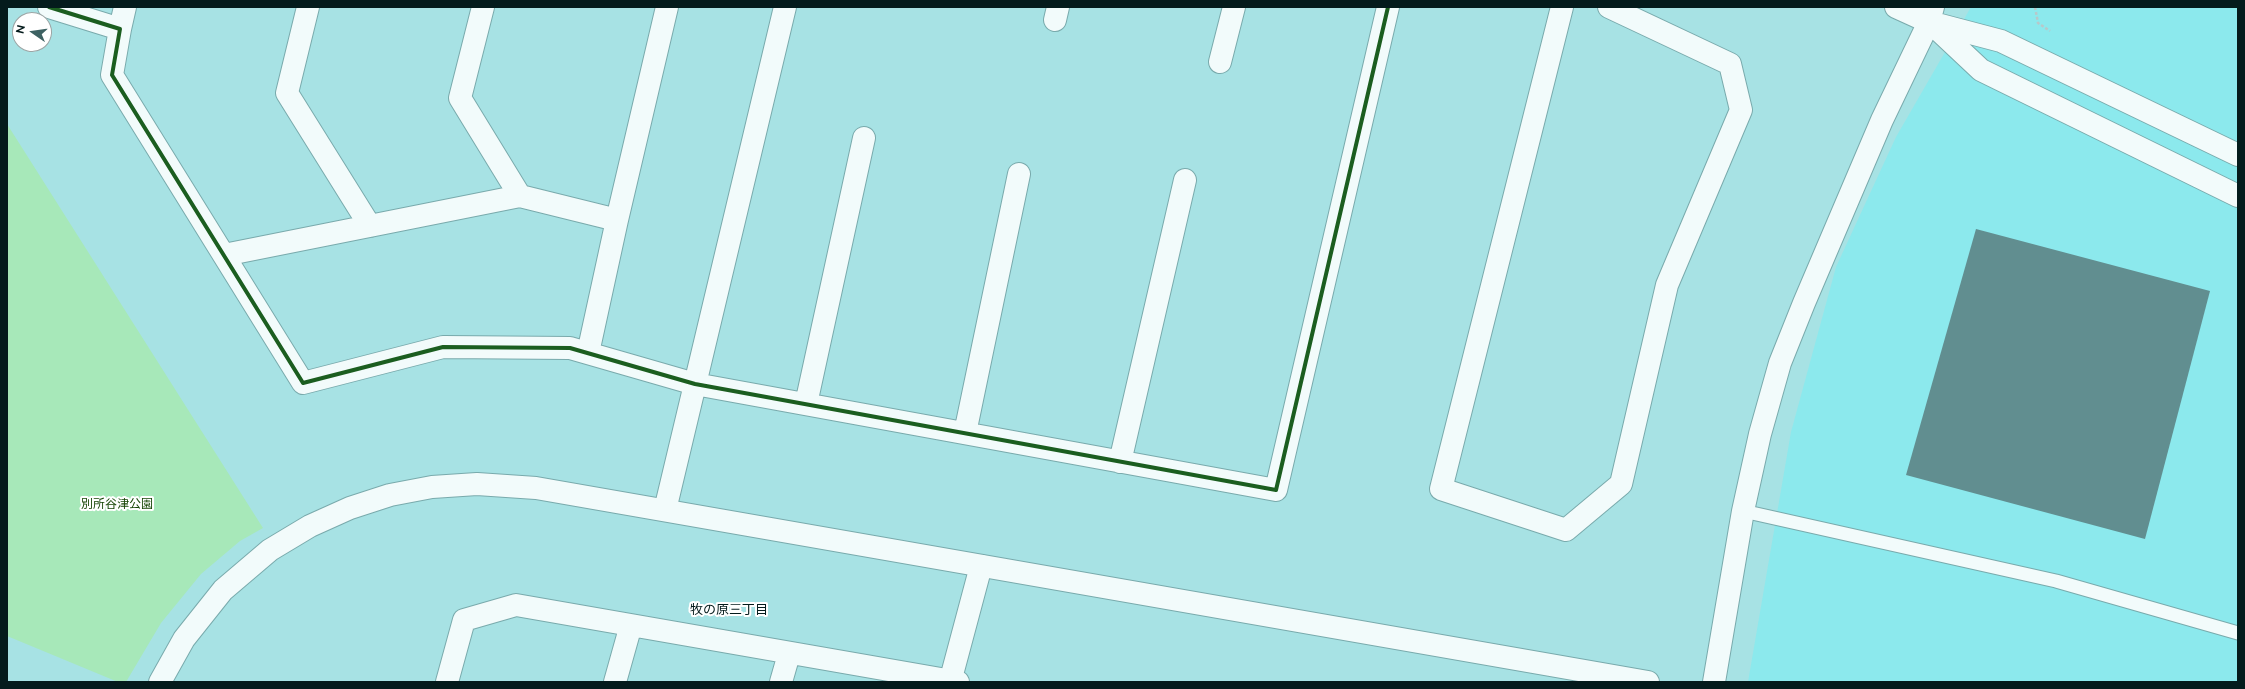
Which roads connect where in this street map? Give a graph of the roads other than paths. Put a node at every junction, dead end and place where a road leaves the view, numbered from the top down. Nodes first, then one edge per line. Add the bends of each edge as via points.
1 (49, 7) edge
2 (125, 7) edge
3 (308, 7) edge
4 (483, 7) edge
5 (667, 7) edge
6 (785, 7) edge
7 (1234, 7) edge
8 (1388, 7) edge
9 (1562, 7) edge
10 (1609, 7) edge
11 (1896, 7) edge
12 (1935, 12) edge
13 (120, 29) junction
14 (1220, 62) dead end
15 (864, 138) dead end
16 (2238, 155) edge
17 (1019, 174) dead end
18 (1185, 180) dead end
19 (520, 196) junction
20 (2238, 196) edge
21 (617, 220) junction
22 (370, 226) junction
23 (224, 255) junction
24 (588, 353) junction
25 (695, 384) junction
26 (806, 404) junction
27 (965, 433) junction
28 (1120, 462) junction
29 (665, 510) junction
30 (1743, 511) junction
31 (981, 566) junction
32 (631, 625) junction
33 (2238, 633) edge
34 (789, 654) junction
35 (160, 682) edge
36 (447, 682) edge
37 (615, 682) edge
38 (781, 682) edge
39 (953, 682) edge
40 (1648, 682) edge
41 (1714, 682) edge

1 - 13 street
2 - 13 street
3 - 22 street via 287,93
4 - 19 street via 460,98
5 - 21 street
6 - 25 street
7 - 14 street
8 - 28 street via 1276,490
9 - 10 street via 1440,489 1566,530 1621,484 1667,285 1741,110 1730,64
11 - 12 street
12 - 16 street
12 - 20 street via 1981,70
12 - 30 street via 1882,120 1780,363 1760,434
13 - 23 street via 112,75
15 - 26 street
17 - 27 street
18 - 28 street
19 - 21 street
19 - 22 street
21 - 24 street
22 - 23 street
23 - 24 street via 303,383 443,347 570,348
24 - 25 street
25 - 26 street
25 - 29 street
26 - 27 street
27 - 28 street
29 - 31 street
29 - 35 street via 536,488 477,484 432,487 390,495 350,508 310,526 270,550 223,590 184,639
30 - 33 lane via 2056,581
30 - 41 street
31 - 39 street
31 - 40 street
32 - 34 street
32 - 36 street via 516,605 464,620
32 - 37 street
34 - 38 street
34 - 39 street

